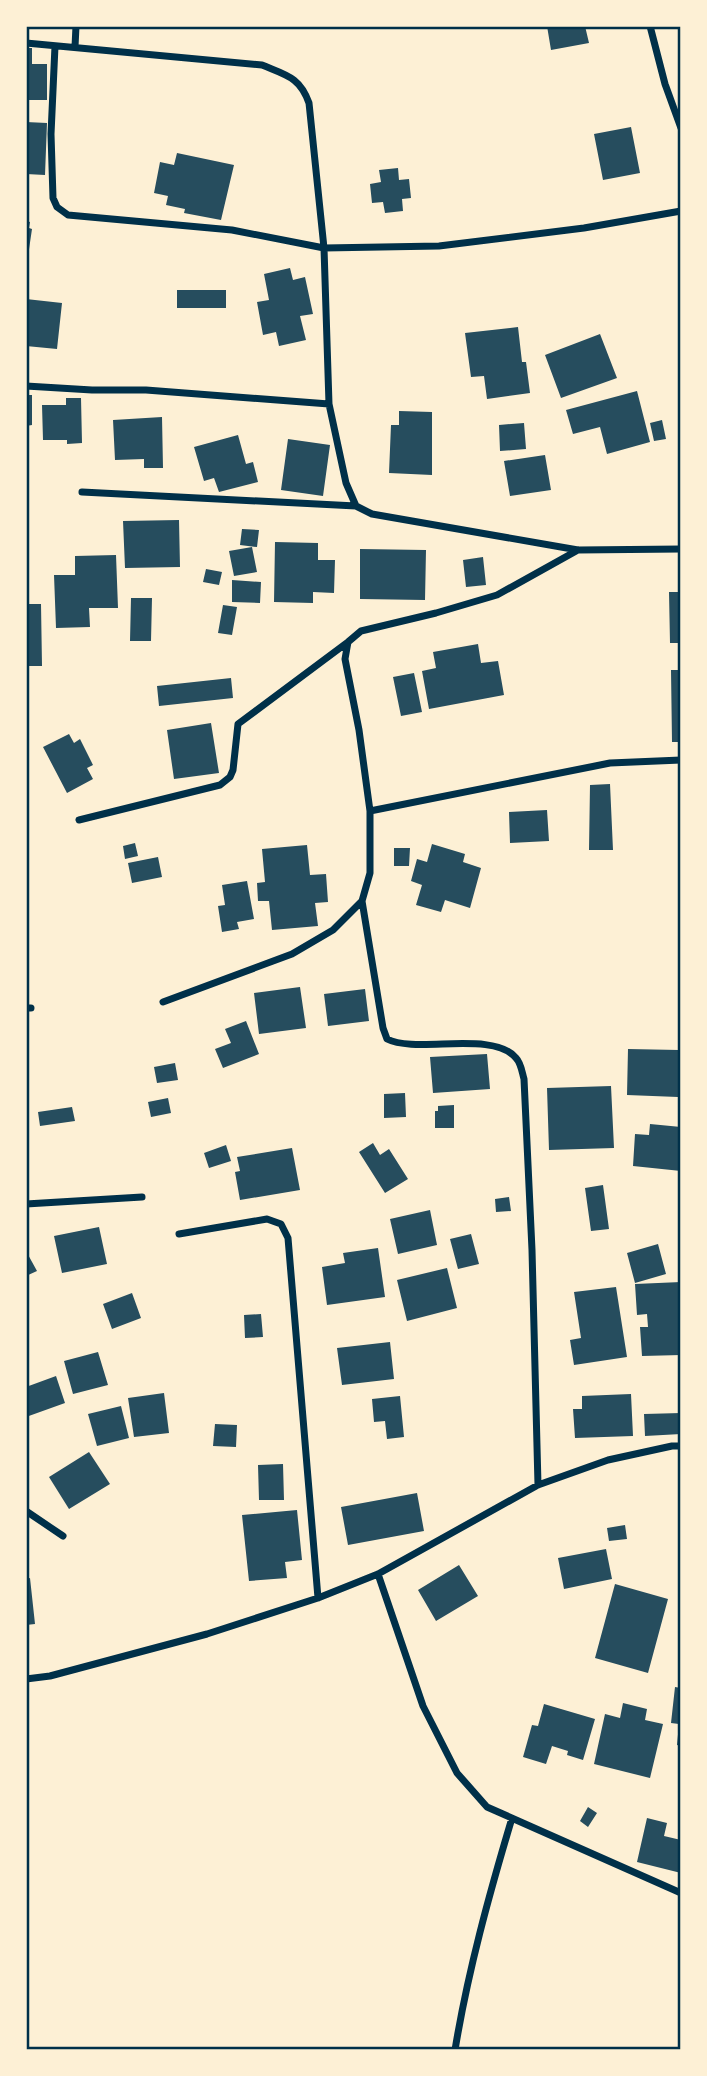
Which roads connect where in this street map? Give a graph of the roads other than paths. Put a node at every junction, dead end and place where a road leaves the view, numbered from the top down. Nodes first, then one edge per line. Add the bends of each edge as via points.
1 (76, 26) edge
2 (650, 26) edge
3 (26, 43) edge
4 (55, 46) junction
5 (75, 47) junction
6 (681, 128) edge
7 (681, 211) edge
8 (324, 248) junction
9 (26, 386) edge
10 (329, 404) junction
11 (82, 492) dead end
12 (356, 506) junction
13 (681, 549) edge
14 (578, 551) junction
15 (348, 642) junction
16 (681, 760) edge
17 (370, 811) junction
18 (79, 820) dead end
19 (362, 901) junction
20 (163, 1002) dead end
21 (142, 1197) dead end
22 (26, 1204) edge
23 (179, 1234) dead end
24 (681, 1446) edge
25 (538, 1485) junction
26 (26, 1510) edge
27 (62, 1536) dead end
28 (378, 1574) junction
29 (318, 1598) junction
30 (26, 1679) edge
31 (512, 1818) junction
32 (681, 1893) edge
33 (455, 2050) edge

1 - 5 street
2 - 6 street
3 - 4 street
4 - 5 street
4 - 8 street via 51,134 57,207 68,215 232,230
5 - 8 street via 262,65 297,80 310,103
7 - 8 street via 439,246
8 - 10 street
9 - 10 street
10 - 12 street via 346,483
11 - 12 street
12 - 14 street via 372,514
13 - 14 street
14 - 15 street via 497,594 361,631
15 - 17 street via 345,659
15 - 18 street via 238,724 233,770 220,785
16 - 17 street via 610,763
17 - 19 street via 370,873
19 - 20 street via 333,930 292,954
19 - 25 street via 387,1039 504,1048 518,1059 524,1079 533,1250
21 - 22 street
23 - 29 street via 267,1219 281,1224 288,1238
24 - 25 street via 608,1460
25 - 28 street
26 - 27 street
28 - 29 street
28 - 31 street via 423,1706 457,1773 487,1807
29 - 30 street via 206,1634
31 - 32 street
31 - 33 street via 464,1994

